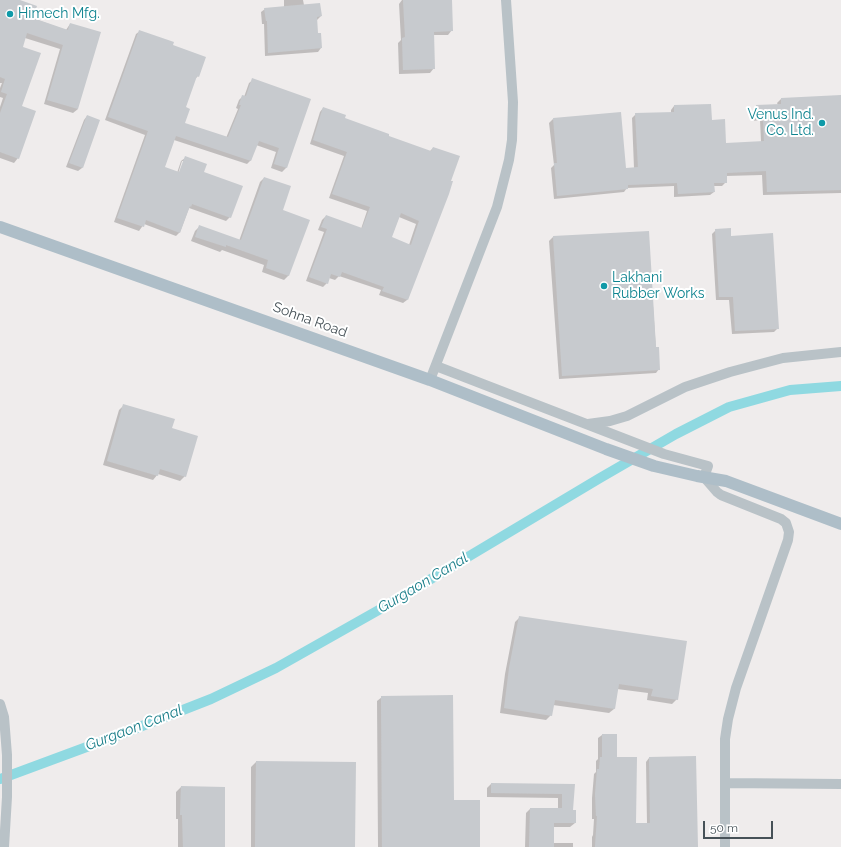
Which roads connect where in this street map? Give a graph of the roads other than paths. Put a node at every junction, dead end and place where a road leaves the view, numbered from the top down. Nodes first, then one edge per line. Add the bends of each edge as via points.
1 (506, 0) edge
2 (0, 227) edge
3 (841, 352) edge
4 (436, 366) junction
5 (430, 380) junction
6 (586, 424) junction
7 (704, 477) junction
8 (841, 524) edge
9 (0, 704) edge
10 (725, 783) junction
11 (841, 784) edge
12 (4, 847) edge
13 (725, 847) edge

1 - 4 street via 513,102 509,160 497,207
2 - 5 main road, Sohna Road
3 - 6 street via 783,358 730,372 685,387 627,416
4 - 5 street
4 - 6 street
5 - 7 main road, Sohna Road via 654,466
6 - 7 street via 664,454 708,466
7 - 8 main road, Sohna Road via 735,484
7 - 10 street via 721,495 781,519 786,523 789,532 736,688 728,719 725,739
9 - 12 street via 4,717 7,755
10 - 11 street
10 - 13 street

